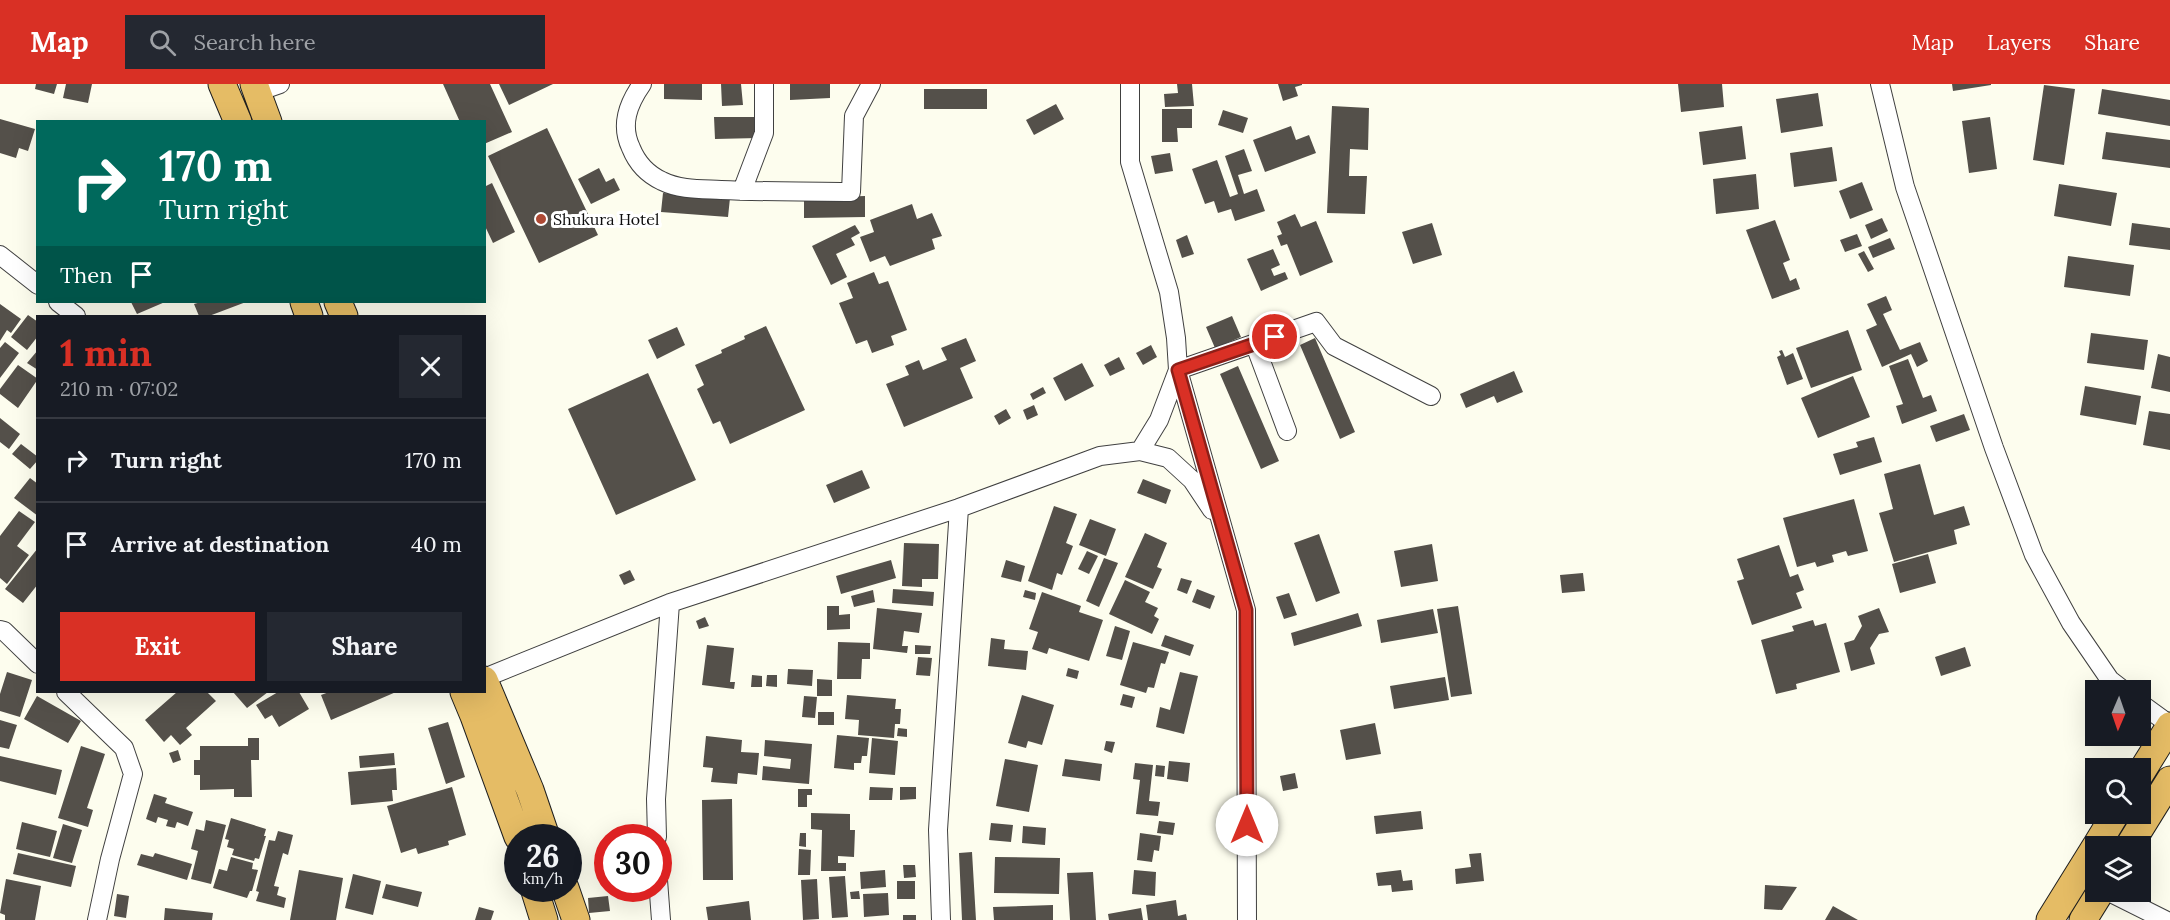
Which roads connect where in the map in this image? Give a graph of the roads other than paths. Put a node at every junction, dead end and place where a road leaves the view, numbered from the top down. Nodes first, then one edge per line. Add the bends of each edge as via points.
1 (222, 84) edge
2 (642, 84) edge
3 (764, 84) edge
4 (871, 84) edge
5 (1130, 84) edge
6 (1880, 84) edge
7 (264, 87) edge
8 (236, 120) edge
9 (268, 120) edge
10 (742, 191) junction
11 (0, 255) edge
12 (36, 283) edge
13 (59, 303) edge
14 (75, 315) edge
15 (1255, 345) junction
16 (1178, 370) junction
17 (1431, 396) dead end
18 (1287, 431) dead end
19 (1140, 451) junction
20 (959, 508) junction
21 (1223, 526) junction
22 (670, 603) junction
23 (0, 630) edge
24 (36, 662) edge
25 (486, 678) edge
26 (2110, 680) edge
27 (486, 684) edge
28 (67, 693) edge
29 (464, 693) edge
30 (2151, 711) edge
31 (2170, 726) edge
32 (2150, 758) edge
33 (2170, 780) edge
34 (513, 824) edge
35 (542, 824) edge
36 (657, 824) edge
37 (2135, 836) edge
38 (2085, 864) edge
39 (538, 902) edge
40 (570, 902) edge
41 (660, 902) edge
42 (2094, 902) edge
43 (2129, 902) edge
44 (97, 920) edge
45 (544, 920) edge
46 (576, 920) edge
47 (661, 920) edge
48 (941, 920) edge
49 (1247, 920) edge
50 (2050, 920) edge
51 (2083, 920) edge
52 (2165, 920) edge

1 - 8 highway
2 - 10 street via 628,108 625,125 629,145 642,167 672,185
3 - 10 street via 764,133
4 - 10 street via 854,116 851,192
5 - 16 street via 1130,162 1169,292
6 - 26 street via 1905,187 2034,555 2071,623
7 - 9 highway
11 - 12 street
13 - 14 street
15 - 16 street
15 - 17 street via 1316,322 1334,346
15 - 18 street
16 - 19 street via 1159,420
16 - 21 street
19 - 20 street via 1100,456
19 - 21 street via 1168,458 1192,480
20 - 22 street
20 - 48 street via 938,830
21 - 49 street via 1246,610
22 - 25 street
22 - 36 street
23 - 24 street
27 - 35 highway
28 - 44 street via 124,748 133,774
29 - 34 highway
30 - 31 street
31 - 32 highway
33 - 37 highway
38 - 50 highway
39 - 45 highway
40 - 46 highway
41 - 47 street
42 - 51 highway
43 - 52 street

